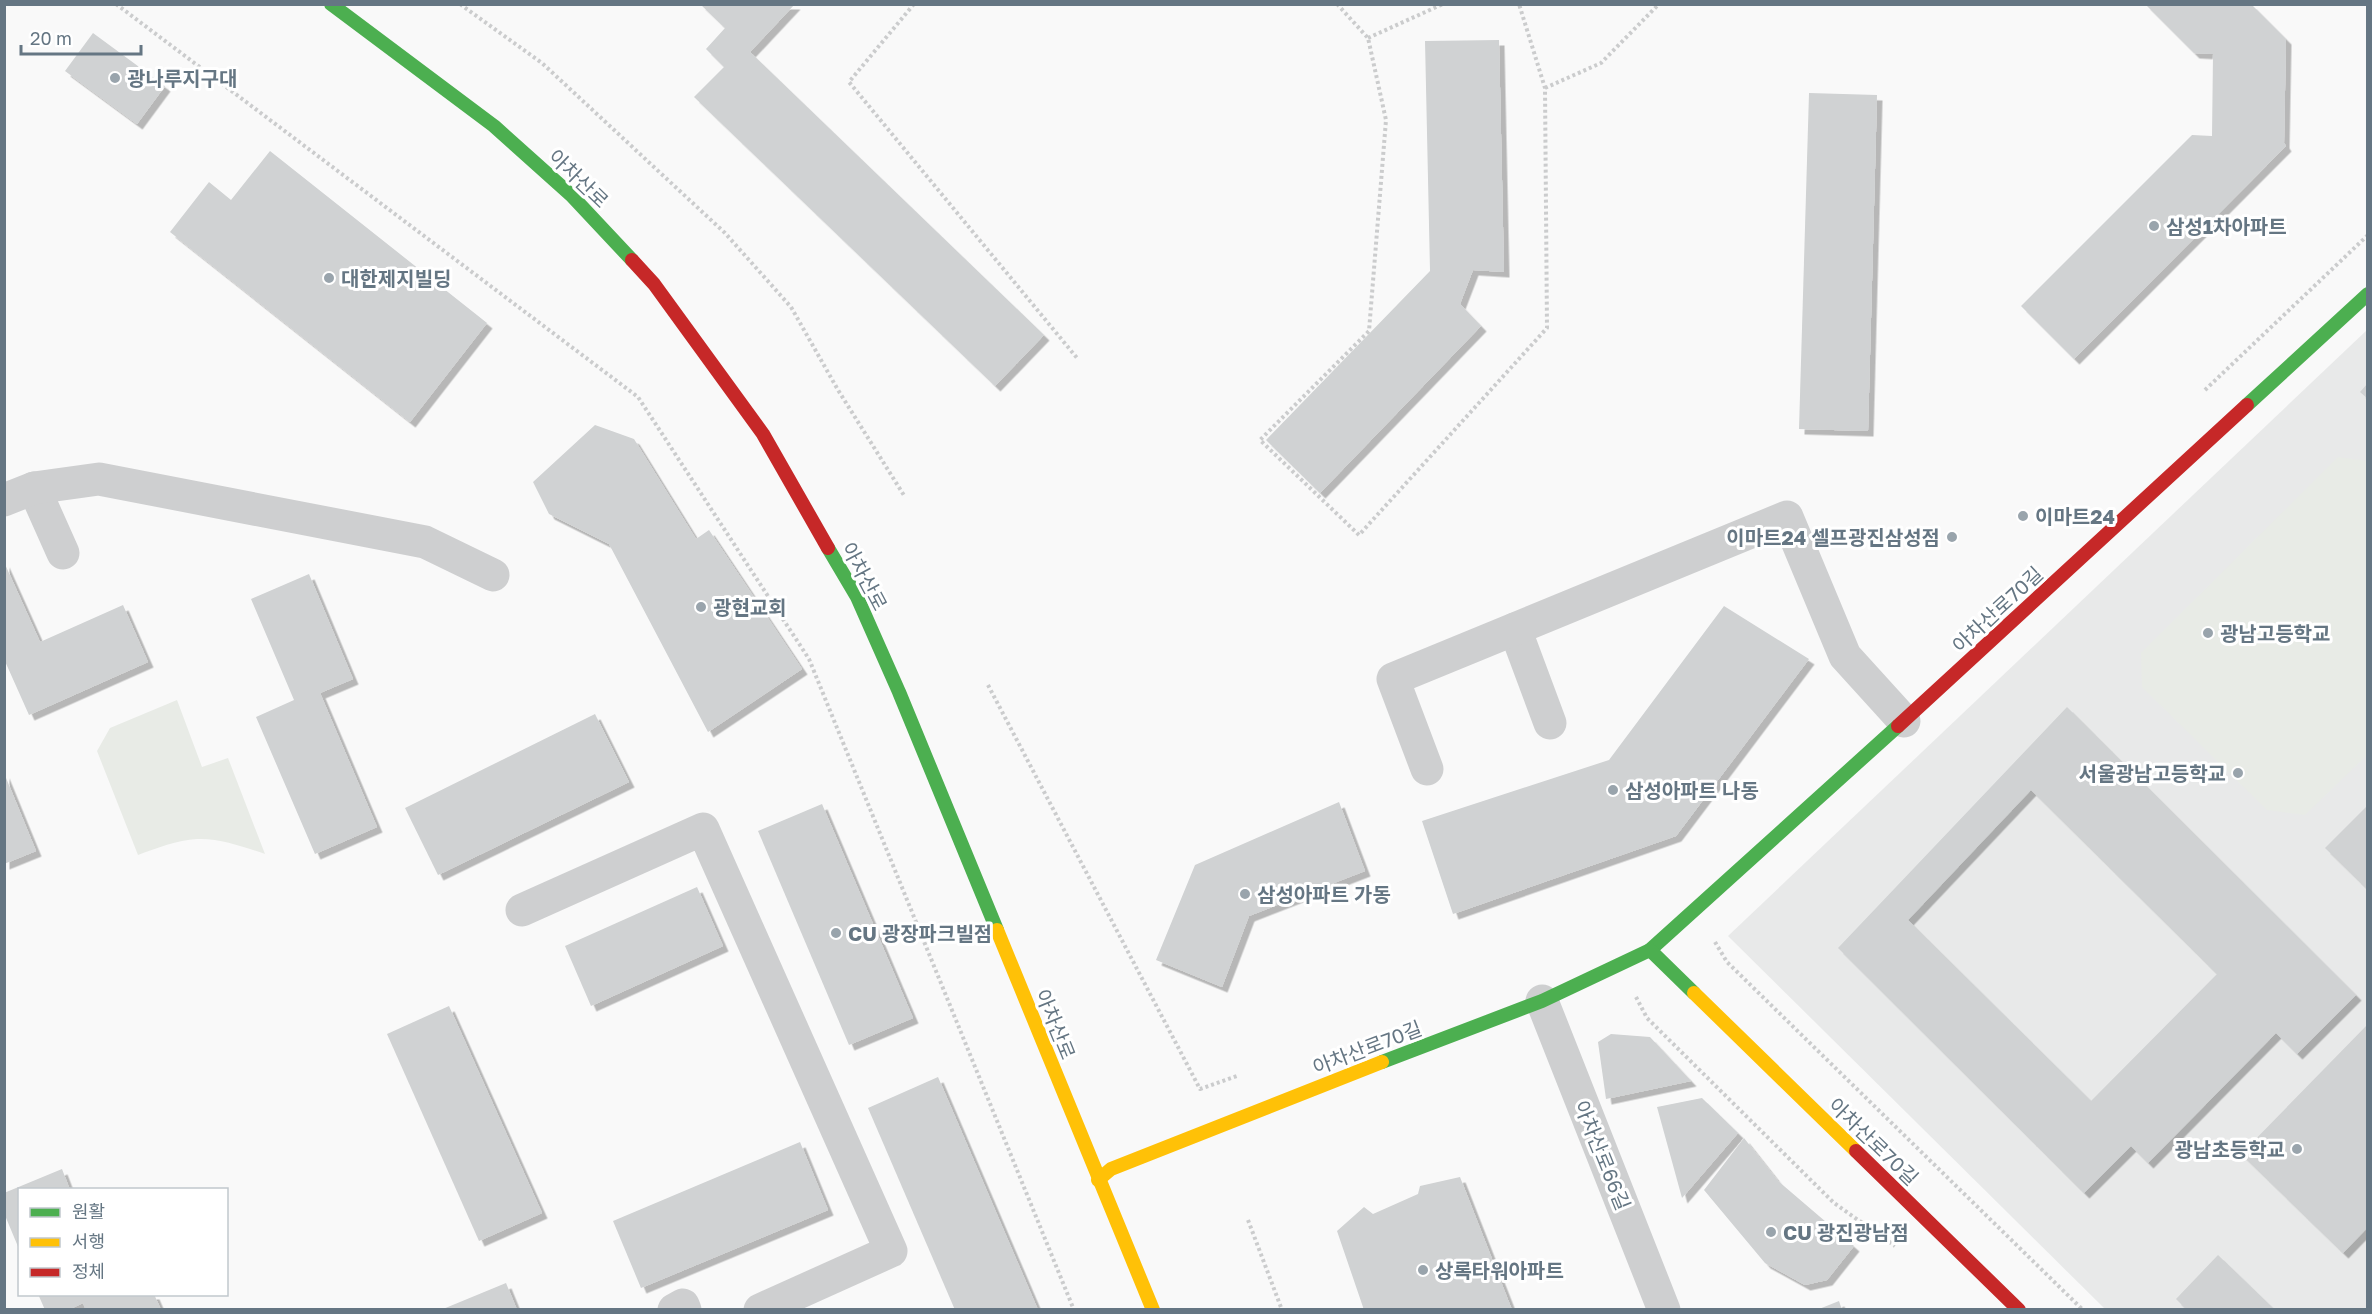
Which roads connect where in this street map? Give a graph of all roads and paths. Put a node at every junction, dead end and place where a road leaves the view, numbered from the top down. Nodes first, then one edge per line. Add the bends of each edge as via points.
1 (116, 4) edge
2 (331, 4) edge
3 (460, 4) edge
4 (914, 4) edge
5 (1337, 4) edge
6 (1443, 4) edge
7 (1519, 4) edge
8 (1659, 4) edge
9 (1368, 38) junction
10 (1545, 88) junction
11 (2367, 294) edge
12 (1077, 358) dead end
13 (19, 494) edge
14 (904, 497) dead end
15 (63, 553) dead end
16 (494, 575) dead end
17 (1515, 629) junction
18 (988, 685) dead end
19 (1904, 721) junction
20 (1550, 723) dead end
21 (1426, 769) dead end
22 (522, 910) dead end
23 (1713, 939) dead end
24 (1650, 950) junction
25 (1620, 964) junction
26 (1542, 1001) junction
27 (1200, 1089) dead end
28 (1098, 1180) junction
29 (1248, 1220) dead end
30 (1897, 1247) dead end
31 (674, 1310) edge
32 (685, 1310) edge
33 (760, 1310) edge
34 (1074, 1310) edge
35 (1153, 1310) edge
36 (1282, 1310) edge
37 (1664, 1310) edge
38 (2019, 1310) edge
39 (2083, 1310) edge

1 - 34 path via 638,397 809,659
2 - 28 street, 아차산로 via 494,126 571,195 654,284 763,434 861,608 899,692
3 - 14 path via 543,63 725,233 791,307
4 - 12 path via 849,82
5 - 9 path
6 - 9 path
7 - 10 path
8 - 10 path via 1601,63
9 - 10 path via 1386,120 1369,331 1260,440 1359,535 1547,328
11 - 19 street, 아차산로70길
13 - 15 street
13 - 16 street via 99,479 424,542
17 - 19 street via 1787,517 1845,656
17 - 20 street
17 - 21 street via 1393,679
18 - 27 path
19 - 24 street, 아차산로70길
22 - 33 street via 703,829 891,1251
23 - 39 path via 1727,962
24 - 25 street, 아차산로70길
24 - 38 street, 아차산로70길
25 - 26 street, 아차산로70길
25 - 30 path via 1647,1018 1834,1203
26 - 28 street, 아차산로70길 via 1111,1169
26 - 37 street, 아차산로66길
28 - 35 street, 아차산로
29 - 36 path
31 - 32 street via 683,1305

